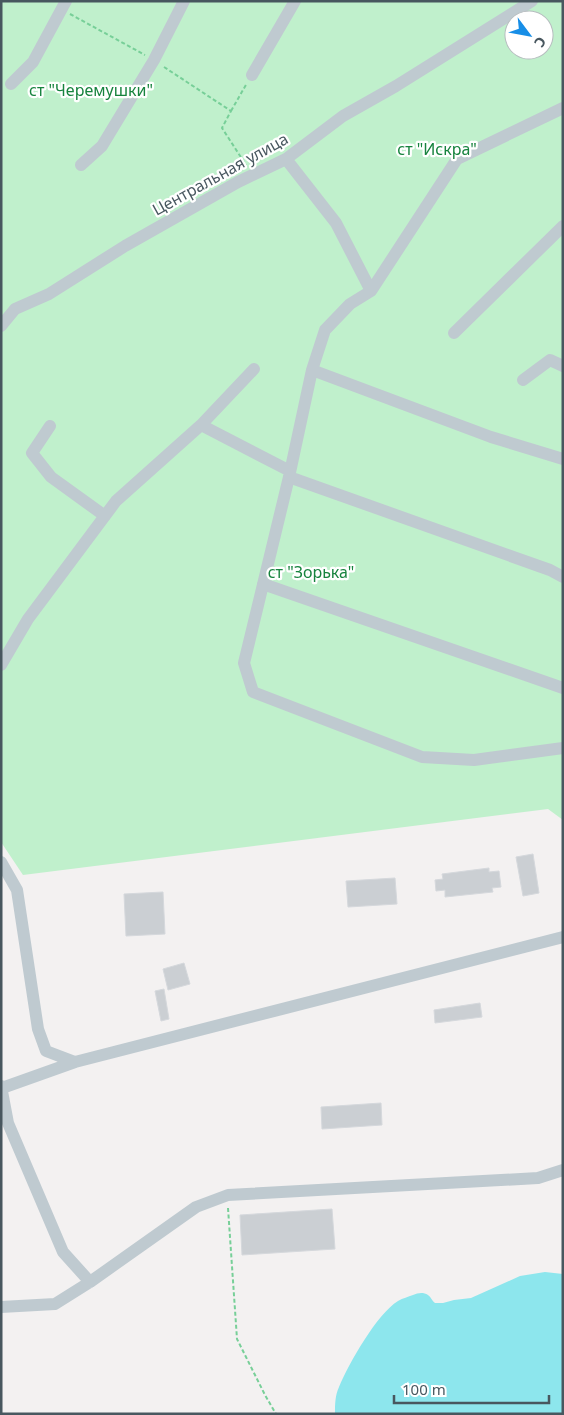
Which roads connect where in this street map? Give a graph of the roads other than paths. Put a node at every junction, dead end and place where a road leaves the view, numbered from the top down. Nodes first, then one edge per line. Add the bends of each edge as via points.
1 (184, 1) edge
2 (295, 1) edge
3 (532, 1) edge
4 (64, 5) edge
5 (252, 75) road end
6 (11, 84) dead end
7 (563, 108) edge
8 (286, 159) junction
9 (81, 165) dead end
10 (563, 226) edge
11 (371, 291) junction
12 (4, 317) edge
13 (454, 333) dead end
14 (563, 366) edge
15 (254, 369) dead end
16 (312, 370) junction
17 (523, 380) dead end
18 (201, 425) junction
19 (50, 426) dead end
20 (563, 459) edge
21 (290, 474) junction
22 (105, 516) junction
23 (563, 576) edge
24 (263, 584) junction
25 (1, 666) edge
26 (563, 688) edge
27 (563, 748) edge
28 (1, 862) edge
29 (563, 937) edge
30 (75, 1062) junction
31 (2, 1087) edge
32 (563, 1170) edge
33 (90, 1282) junction
34 (1, 1307) edge

1 - 9 street via 154,60 102,146
2 - 5 street
3 - 8 street, Центральная улица via 343,116
4 - 6 street via 33,62
7 - 11 street via 457,159
8 - 11 street via 336,223
8 - 12 street, Центральная улица via 125,246 49,294
10 - 13 street
11 - 16 street via 350,304 325,330
14 - 17 street via 550,360
15 - 18 street
16 - 20 street via 492,437
16 - 21 street
18 - 21 street
18 - 22 street via 116,501
19 - 22 street via 32,454 51,477
21 - 23 street
21 - 24 street
22 - 25 street via 28,619
24 - 26 street
24 - 27 street via 244,663 253,692 422,757 474,760
28 - 30 street via 17,890 38,1029 46,1051
29 - 30 street
30 - 31 street
31 - 33 street via 8,1123 63,1252
32 - 33 street via 538,1178 228,1195 196,1207
33 - 34 street via 55,1304

